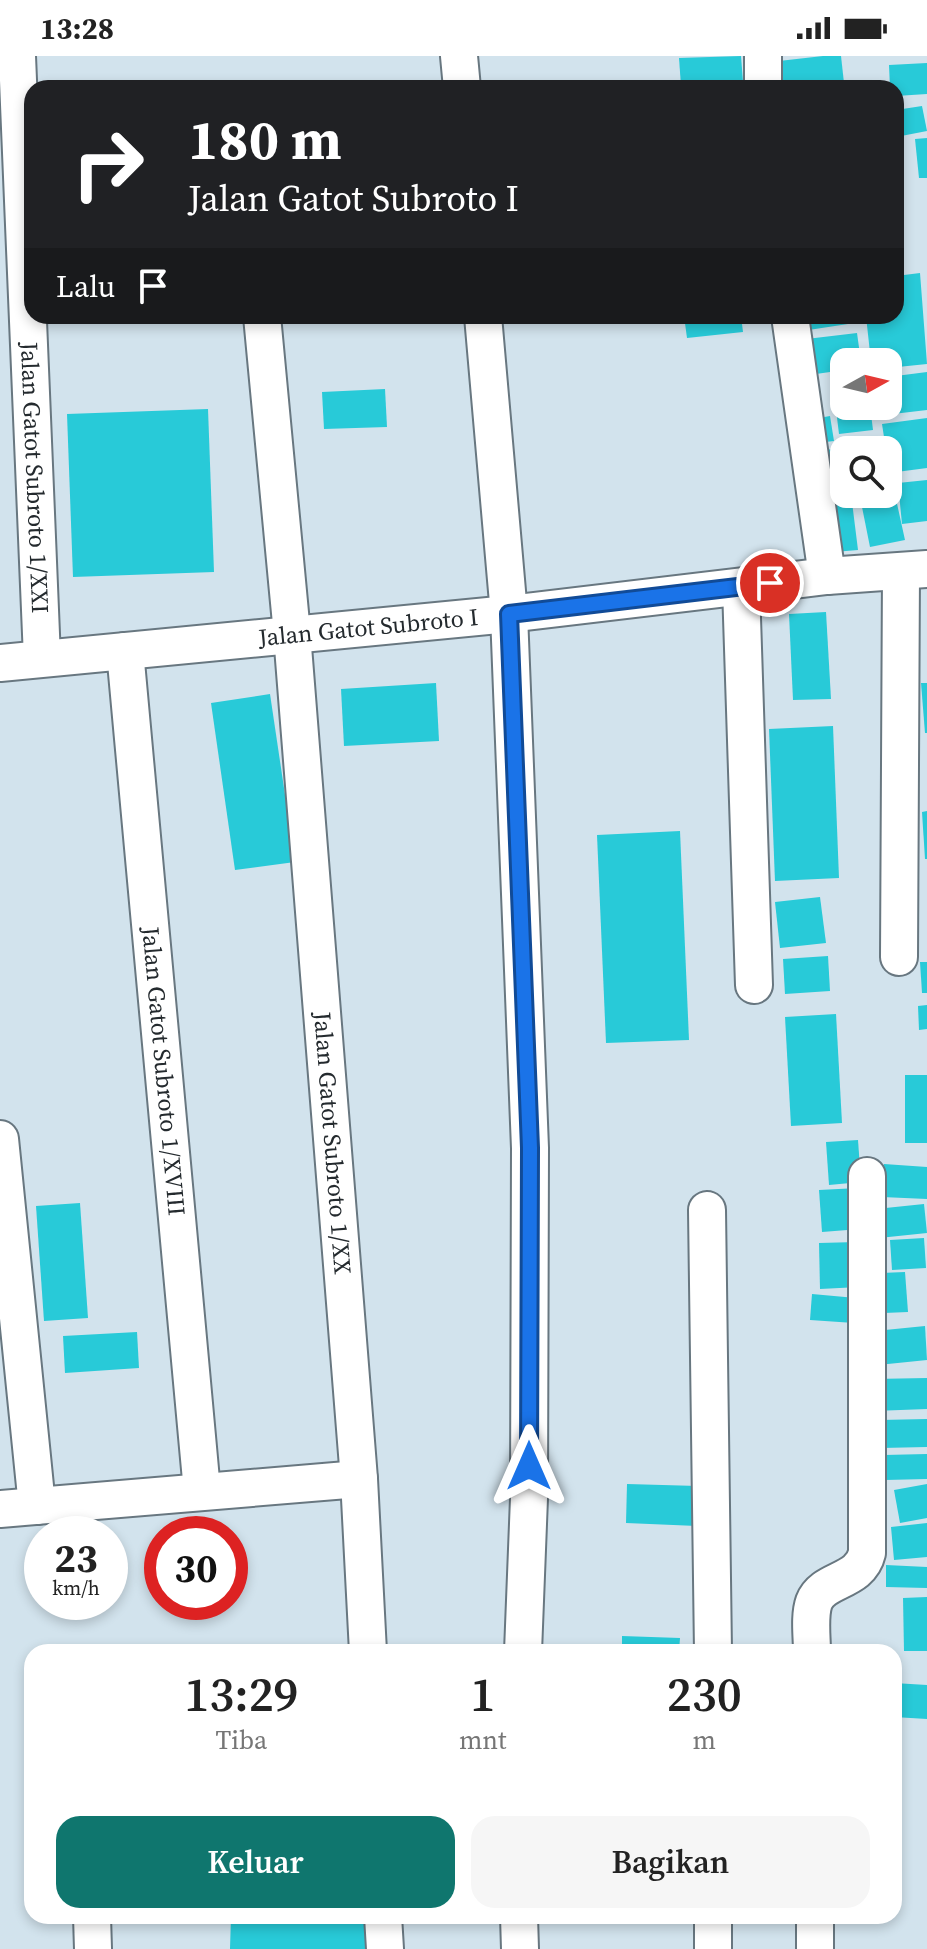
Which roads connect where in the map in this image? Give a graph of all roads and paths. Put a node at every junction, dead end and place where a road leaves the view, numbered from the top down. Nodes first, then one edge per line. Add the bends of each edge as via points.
1 (17, 56) edge
2 (459, 56) edge
3 (763, 56) edge
4 (461, 80) edge
5 (763, 80) edge
6 (24, 225) edge
7 (28, 324) edge
8 (263, 324) edge
9 (484, 324) edge
10 (791, 324) edge
11 (914, 570) edge
12 (827, 576) junction
13 (741, 587) junction
14 (509, 614) junction
15 (292, 634) junction
16 (125, 651) junction
17 (42, 658) junction
18 (0, 663) edge
19 (899, 957) dead end
20 (754, 985) dead end
21 (0, 1139) edge
22 (867, 1176) dead end
23 (707, 1210) dead end
24 (359, 1479) junction
25 (202, 1491) junction
26 (37, 1506) junction
27 (0, 1509) edge
28 (368, 1644) edge
29 (523, 1644) edge
30 (713, 1644) edge
31 (812, 1644) edge
32 (92, 1924) edge
33 (383, 1924) edge
34 (519, 1924) edge
35 (713, 1924) edge
36 (815, 1924) edge
37 (93, 1949) edge
38 (385, 1949) edge
39 (520, 1949) edge
40 (713, 1949) edge
41 (815, 1949) edge

1 - 6 street, Jalan Gatot Subroto 1/XXI
2 - 4 street
3 - 5 street
7 - 17 street, Jalan Gatot Subroto 1/XXI
8 - 15 street, Jalan Gatot Subroto 1/XX
9 - 14 street
10 - 12 street
11 - 12 street, Jalan Gatot Subroto I
11 - 19 street
12 - 13 street, Jalan Gatot Subroto I
13 - 14 street, Jalan Gatot Subroto I
13 - 20 street
14 - 15 street, Jalan Gatot Subroto I
14 - 29 street via 530,1148
15 - 16 street, Jalan Gatot Subroto I
15 - 24 street, Jalan Gatot Subroto 1/XX
16 - 17 street, Jalan Gatot Subroto I
16 - 25 street, Jalan Gatot Subroto 1/XVIII
17 - 18 street, Jalan Gatot Subroto I
21 - 26 street
22 - 31 street via 867,1553 858,1570 818,1593
23 - 30 street
24 - 25 street
24 - 28 street, Jalan Gatot Subroto 1/XX
25 - 26 street
26 - 27 street
32 - 37 street
33 - 38 street
34 - 39 street
35 - 40 street
36 - 41 street

